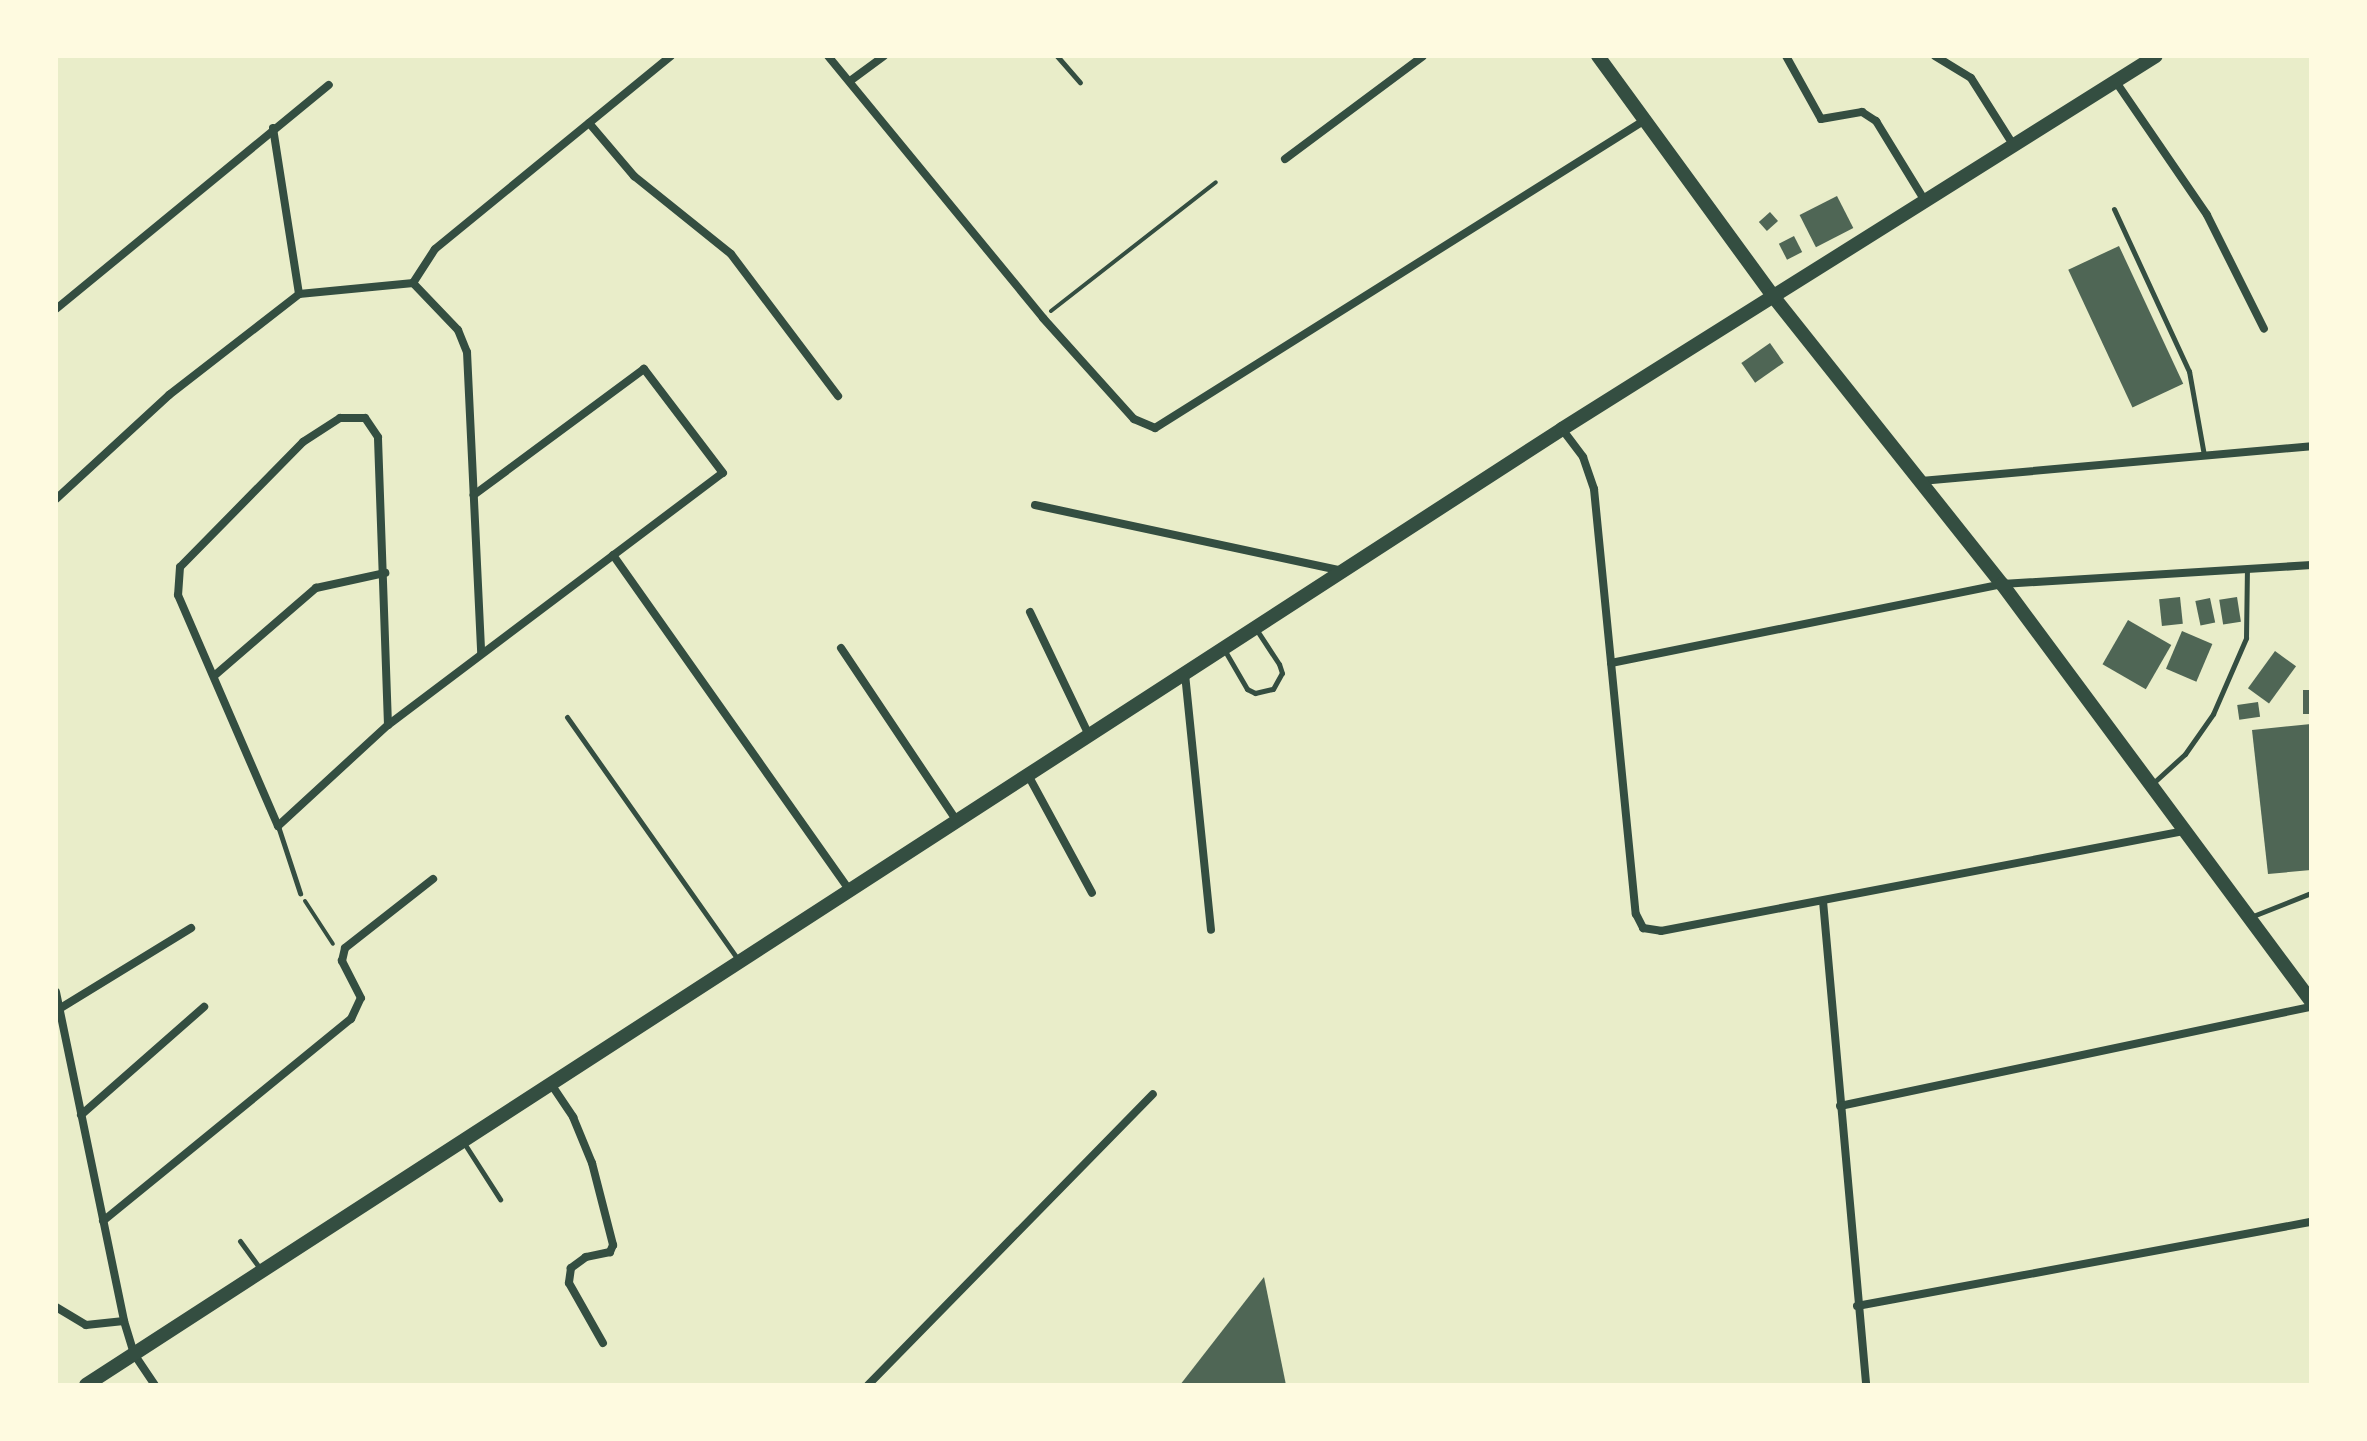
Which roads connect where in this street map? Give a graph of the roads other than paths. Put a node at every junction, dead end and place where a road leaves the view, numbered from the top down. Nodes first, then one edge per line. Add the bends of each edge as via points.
1 (671, 56) edge
2 (828, 56) edge
3 (884, 56) edge
4 (1057, 56) edge
5 (1423, 56) edge
6 (1598, 56) edge
7 (1786, 56) edge
8 (1935, 56) edge
9 (2156, 56) edge
10 (2138, 61) edge
11 (850, 81) junction
12 (1080, 82) dead end
13 (2116, 82) junction
14 (329, 85) dead end
15 (1645, 120) junction
16 (589, 123) junction
17 (273, 128) junction
18 (2014, 146) junction
19 (1285, 159) dead end
20 (1925, 201) junction
21 (2114, 209) dead end
22 (413, 283) junction
23 (299, 294) junction
24 (1772, 295) junction
25 (56, 309) edge
26 (2264, 329) dead end
27 (838, 396) dead end
28 (1562, 429) junction
29 (2311, 446) edge
30 (2204, 455) junction
31 (1921, 481) junction
32 (474, 495) junction
33 (56, 499) edge
34 (1035, 505) dead end
35 (613, 555) junction
36 (2311, 565) edge
37 (2247, 569) junction
38 (1343, 571) junction
39 (385, 573) junction
40 (2002, 584) junction
41 (1030, 612) dead end
42 (1255, 628) junction
43 (841, 648) dead end
44 (1224, 649) junction
45 (481, 654) junction
46 (1611, 663) junction
47 (1185, 674) junction
48 (214, 676) junction
49 (567, 717) dead end
50 (388, 725) junction
51 (1089, 735) junction
52 (1028, 775) junction
53 (2150, 785) junction
54 (957, 821) junction
55 (278, 826) junction
56 (2184, 831) junction
57 (433, 879) dead end
58 (849, 890) junction
59 (300, 893) road end
60 (1092, 893) dead end
61 (2311, 893) edge
62 (1823, 901) junction
63 (2249, 918) junction
64 (191, 928) dead end
65 (1211, 930) dead end
66 (740, 962) junction
67 (56, 992) edge
68 (2311, 1004) edge
69 (204, 1007) dead end
70 (59, 1009) junction
71 (551, 1084) junction
72 (1153, 1094) dead end
73 (1840, 1106) junction
74 (81, 1115) junction
75 (463, 1141) junction
76 (500, 1199) dead end
77 (103, 1221) junction
78 (2311, 1222) edge
79 (240, 1241) dead end
80 (261, 1271) junction
81 (1857, 1306) junction
82 (56, 1307) edge
83 (124, 1321) junction
84 (603, 1343) dead end
85 (134, 1354) junction
86 (86, 1385) edge
87 (155, 1385) edge
88 (868, 1385) edge
89 (1866, 1385) edge

1 - 16 street
2 - 11 street
3 - 11 street
4 - 12 lane
5 - 19 street
6 - 15 street
7 - 20 street via 1821,119 1862,112 1876,121
8 - 18 street via 1971,78
9 - 10 street
10 - 13 street
11 - 15 street via 1043,318 1147,427 1162,426
13 - 18 street
13 - 26 street via 2207,215
14 - 17 street
15 - 24 street
16 - 22 street via 435,249
16 - 27 street via 634,176 731,254
17 - 23 street
17 - 25 street
18 - 20 street
20 - 24 street
21 - 30 lane via 2189,371
22 - 23 street
22 - 32 street via 464,341
23 - 33 street via 169,395
24 - 28 street
24 - 31 street
28 - 38 street
28 - 46 street via 1583,457 1594,489
29 - 30 street
30 - 31 street
31 - 40 street
32 - 35 street via 644,369 723,473
32 - 45 street
34 - 38 street
35 - 45 street
35 - 58 street
36 - 37 street
37 - 40 street
37 - 53 lane via 2246,638 2213,714 2185,754
38 - 42 street
39 - 48 street via 316,588
39 - 48 street via 378,437 374,426 353,415 303,442 185,558 177,577 178,595
39 - 50 street
40 - 46 street
40 - 53 street
41 - 51 street
42 - 44 street
42 - 44 lane via 1282,673 1273,689 1247,689
43 - 54 street
44 - 47 street
45 - 50 street
46 - 62 street via 1636,914 1643,928 1661,931
47 - 51 street
47 - 65 street
48 - 55 street
49 - 66 lane
50 - 55 street
51 - 52 street
52 - 54 street
52 - 60 street
53 - 56 street
54 - 58 street
55 - 59 lane
56 - 62 street
56 - 63 street
57 - 77 street via 350,942 342,955 361,998 351,1019
58 - 66 street
61 - 63 lane
62 - 73 street
63 - 68 street
64 - 70 street
66 - 71 street
67 - 70 street
68 - 73 street
69 - 74 street
70 - 74 street
71 - 75 street
71 - 84 street via 573,1117 592,1163 613,1245 610,1252 586,1257 571,1268 569,1283
72 - 88 street
73 - 81 street
74 - 77 street
75 - 76 lane
75 - 80 street
77 - 83 street
78 - 81 street
79 - 80 lane
80 - 85 street
81 - 89 street
82 - 83 street via 86,1325
83 - 85 street
85 - 86 street
85 - 87 street

